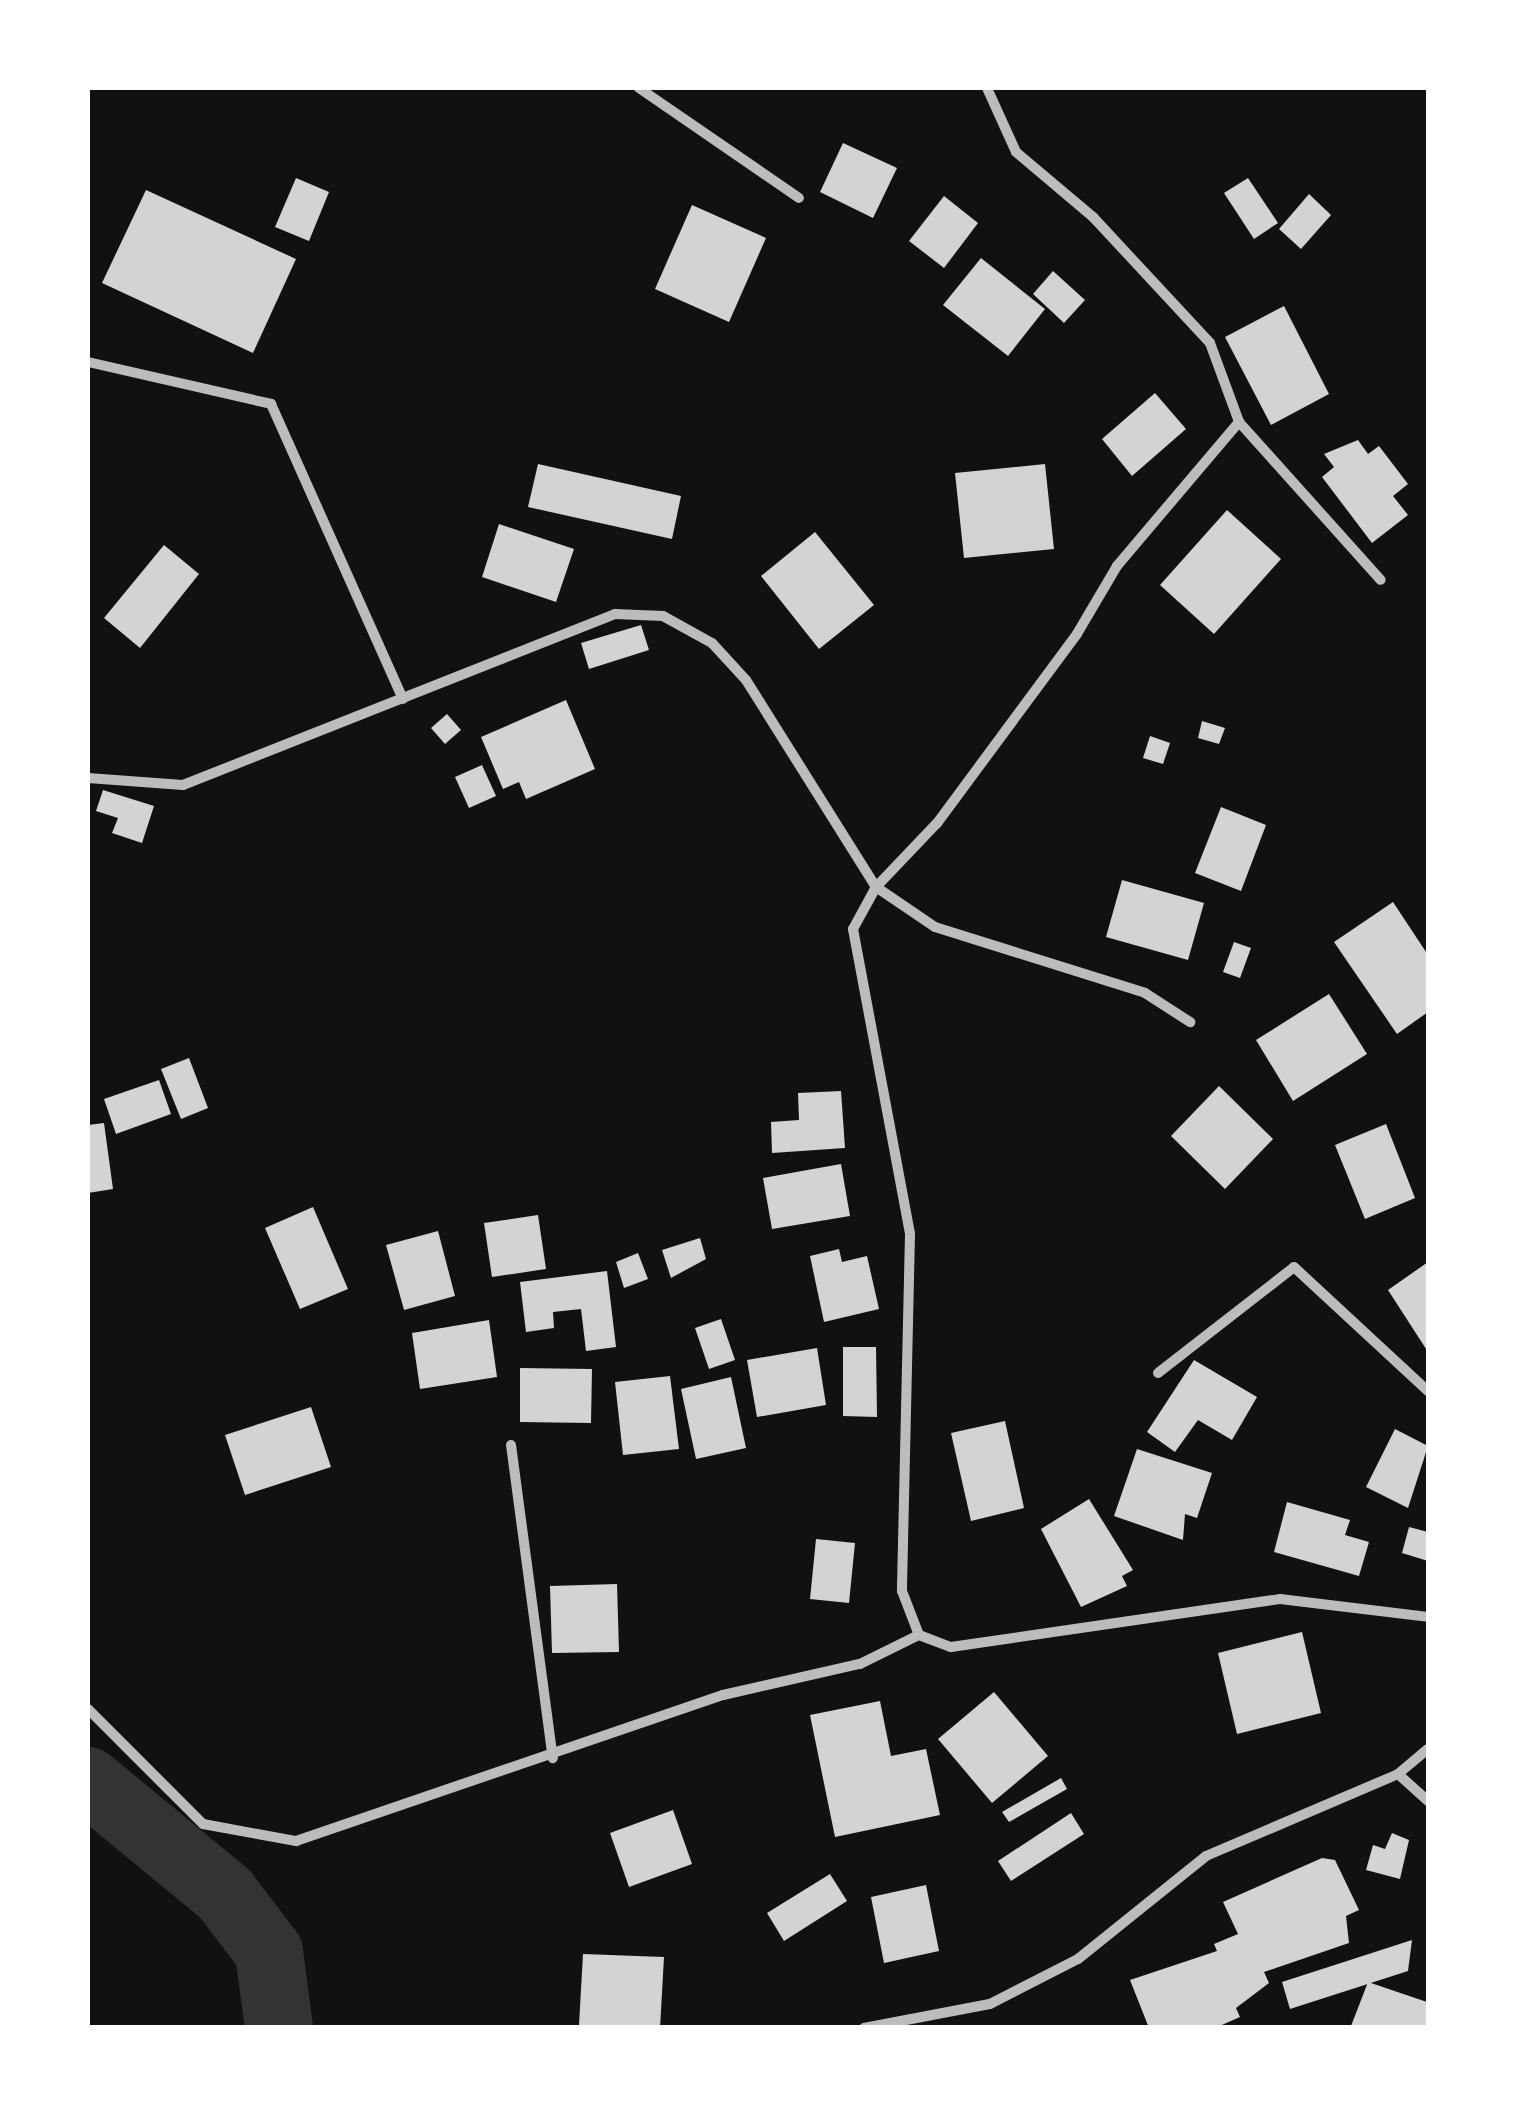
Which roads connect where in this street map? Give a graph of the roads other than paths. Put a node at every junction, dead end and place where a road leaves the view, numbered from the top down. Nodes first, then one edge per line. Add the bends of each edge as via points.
1 (639, 88) edge
2 (988, 88) edge
3 (798, 198) dead end
4 (88, 362) edge
5 (1239, 422) junction
6 (1381, 580) dead end
7 (403, 699) junction
8 (88, 778) edge
9 (876, 887) junction
10 (1190, 1022) dead end
11 (1158, 1373) dead end
12 (1428, 1392) edge
13 (511, 1445) dead end
14 (1428, 1617) edge
15 (920, 1635) junction
16 (88, 1709) edge
17 (1428, 1749) edge
18 (553, 1758) junction
19 (1398, 1774) junction
20 (1428, 1801) edge
21 (864, 2028) edge

1 - 3 street
2 - 5 street via 1016,152 1093,217 1210,343
4 - 7 street via 271,404
5 - 6 street
5 - 9 street via 1117,566 937,823
7 - 8 street via 183,785
7 - 9 street via 615,614 663,616 712,642 746,680
9 - 10 street via 935,928 1145,994
9 - 15 street via 854,929 910,1234 902,1591
11 - 12 street via 1294,1268
13 - 18 street
14 - 15 street via 1280,1599 951,1647
15 - 18 street via 860,1664 724,1695
16 - 18 street via 202,1824 256,1839 350,1830
17 - 19 street
19 - 20 street
19 - 21 street via 1206,1856 1078,1959 990,2004

